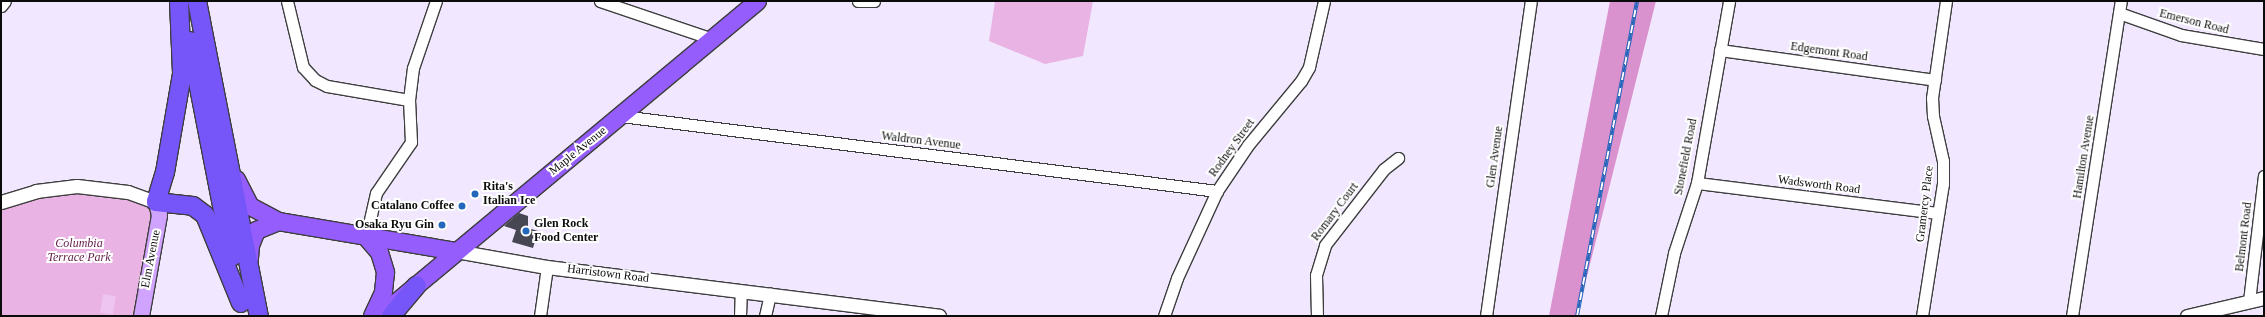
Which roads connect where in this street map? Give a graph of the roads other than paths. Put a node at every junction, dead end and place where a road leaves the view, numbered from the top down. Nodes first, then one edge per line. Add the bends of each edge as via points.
1 (5, 1) edge
2 (179, 1) edge
3 (182, 1) edge
4 (197, 1) edge
5 (204, 1) edge
6 (287, 1) edge
7 (436, 1) edge
8 (600, 1) edge
9 (757, 1) edge
10 (858, 1) edge
11 (874, 1) edge
12 (1324, 1) edge
13 (1531, 1) edge
14 (1729, 1) edge
15 (1946, 1) edge
16 (2121, 1) edge
17 (1, 6) edge
18 (2119, 13) junction
19 (712, 39) junction
20 (2264, 49) edge
21 (1720, 50) junction
22 (209, 61) junction
23 (1934, 80) junction
24 (409, 100) junction
25 (621, 116) junction
26 (1398, 158) dead end
27 (229, 162) junction
28 (2264, 176) edge
29 (1697, 183) junction
30 (1217, 191) junction
31 (1, 202) edge
32 (156, 202) junction
33 (1938, 213) junction
34 (278, 221) junction
35 (366, 237) junction
36 (456, 252) junction
37 (249, 265) junction
38 (547, 267) junction
39 (417, 285) junction
40 (741, 291) junction
41 (770, 294) junction
42 (2264, 298) edge
43 (2249, 302) junction
44 (242, 309) edge
45 (141, 316) edge
46 (259, 316) edge
47 (372, 316) edge
48 (379, 316) edge
49 (391, 316) edge
50 (540, 316) edge
51 (740, 316) edge
52 (764, 316) edge
53 (939, 316) edge
54 (1164, 316) edge
55 (1317, 316) edge
56 (1486, 316) edge
57 (1661, 316) edge
58 (1922, 316) edge
59 (2072, 316) edge
60 (2187, 316) edge

1 - 17 street
2 - 32 highway via 182,74 165,172
3 - 44 highway
4 - 22 highway
5 - 22 highway
6 - 24 street via 303,67 315,80 328,86
7 - 24 street via 418,47
8 - 19 street
9 - 19 main road, Maple Avenue
10 - 11 street
12 - 30 street, Rodney Street via 1312,58 1301,81 1248,145
13 - 56 street, Glen Avenue
14 - 21 street, Stonefield Road
15 - 23 street, Gramercy Place
16 - 18 street, Hamilton Avenue
18 - 20 street, Emerson Road via 2182,35
18 - 59 street, Hamilton Avenue
19 - 25 main road, Maple Avenue
21 - 23 street, Edgemont Road
21 - 29 street, Stonefield Road
22 - 27 highway
23 - 33 street, Gramercy Place via 1933,116 1943,161
24 - 35 street via 411,142 376,193
25 - 30 street, Waldron Avenue
25 - 36 main road, Maple Avenue
26 - 55 street, Romary Court via 1384,169 1325,244 1316,275
27 - 34 main road via 250,206
27 - 37 highway
28 - 43 street, Belmont Road
29 - 33 street, Wadsworth Road
29 - 57 street, Stonefield Road via 1674,253
30 - 54 street, Rodney Street via 1177,278
31 - 32 street via 36,191 76,186 128,192
32 - 44 highway via 193,206 205,215
32 - 45 main road, Elm Avenue via 159,215
33 - 58 street, Gramercy Place
34 - 35 main road, Harristown Road
34 - 37 main road via 256,230 250,245
35 - 36 main road, Harristown Road
35 - 47 main road via 379,252 384,272 383,292
36 - 38 street, Harristown Road
36 - 39 main road, Maple Avenue
37 - 46 highway
38 - 40 street, Harristown Road
38 - 50 street
39 - 48 main road, Maple Avenue
39 - 49 highway
40 - 41 street, Harristown Road
40 - 51 street
41 - 52 street
41 - 53 street, Harristown Road
42 - 43 street
43 - 60 street

